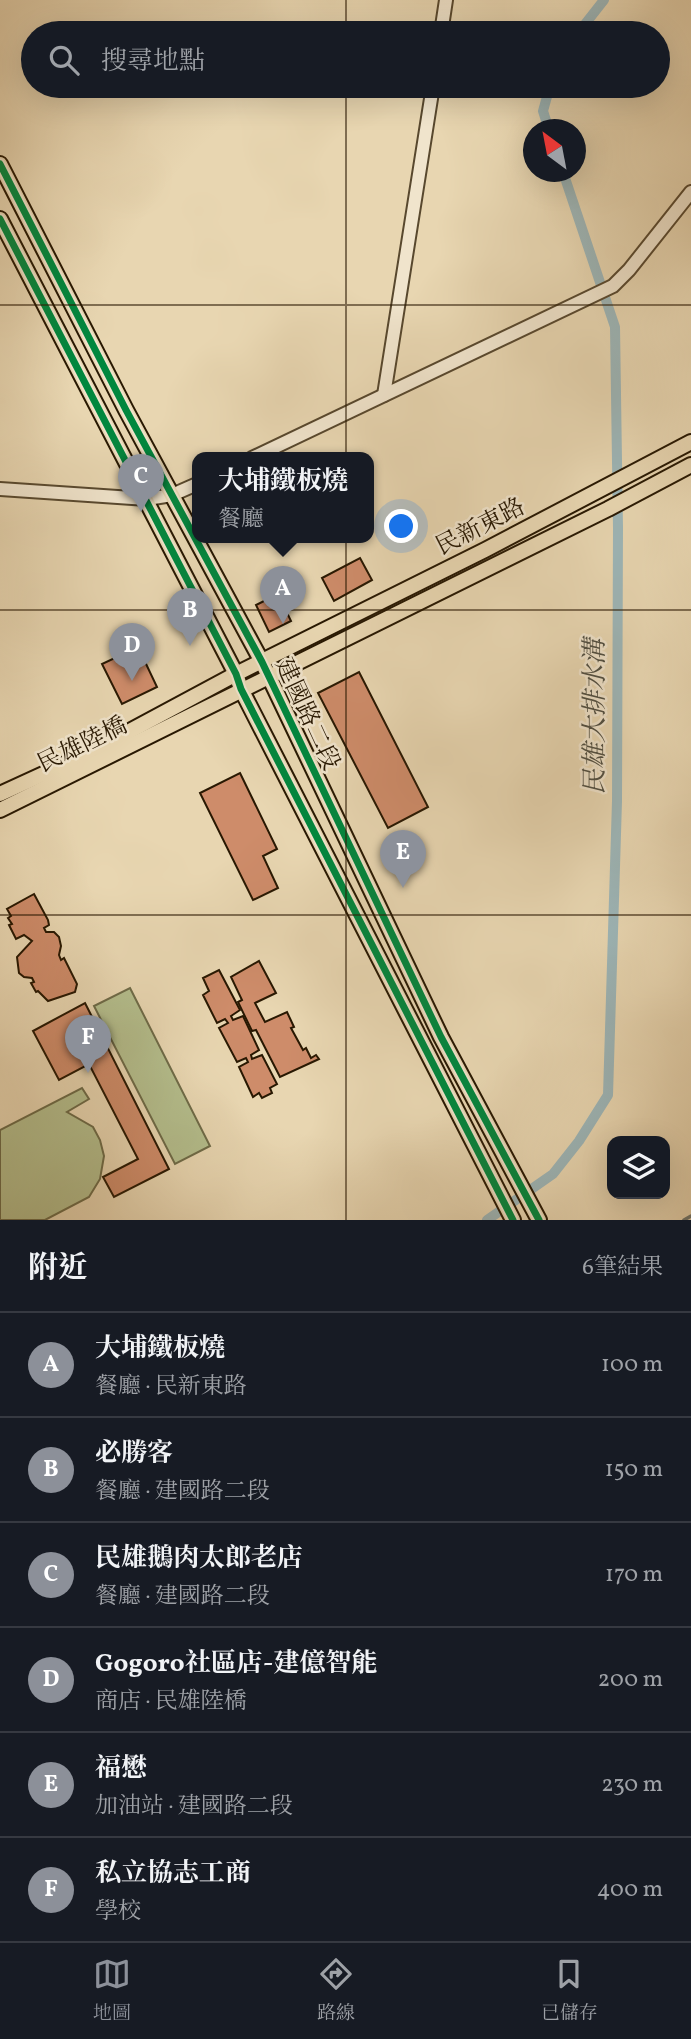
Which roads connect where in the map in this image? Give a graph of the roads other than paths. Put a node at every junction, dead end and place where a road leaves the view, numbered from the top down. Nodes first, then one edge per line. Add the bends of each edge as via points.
1 (446, 0) edge
2 (443, 21) edge
3 (431, 98) edge
4 (0, 164) edge
5 (691, 192) edge
6 (0, 219) edge
7 (384, 395) junction
8 (691, 442) edge
9 (265, 452) edge
10 (691, 465) edge
11 (192, 486) edge
12 (0, 489) edge
13 (172, 495) junction
14 (147, 499) junction
15 (192, 532) edge
16 (198, 543) edge
17 (262, 662) junction
18 (236, 674) junction
19 (268, 678) junction
20 (242, 689) junction
21 (143, 732) junction
22 (0, 794) edge
23 (0, 810) edge
24 (537, 1217) edge
25 (513, 1220) edge

1 - 2 street
3 - 7 street
4 - 13 main road, 建國路二段
5 - 7 street via 613,286
6 - 14 main road, 建國路二段
7 - 9 street
8 - 17 main road, 民新東路
10 - 19 main road, 民新東路
11 - 13 street
12 - 14 street
13 - 14 street
13 - 15 main road, 建國路二段
14 - 18 main road, 建國路二段
16 - 17 main road, 建國路二段
17 - 18 main road, 民新東路
17 - 19 main road, 建國路二段
18 - 20 main road, 建國路二段
18 - 21 main road, 民新東路
19 - 20 main road, 民新東路
19 - 24 main road, 建國路二段 via 442,1037
20 - 21 main road, 民新東路
20 - 25 main road, 建國路二段
21 - 22 main road, 民雄陸橋
21 - 23 main road, 民雄陸橋

